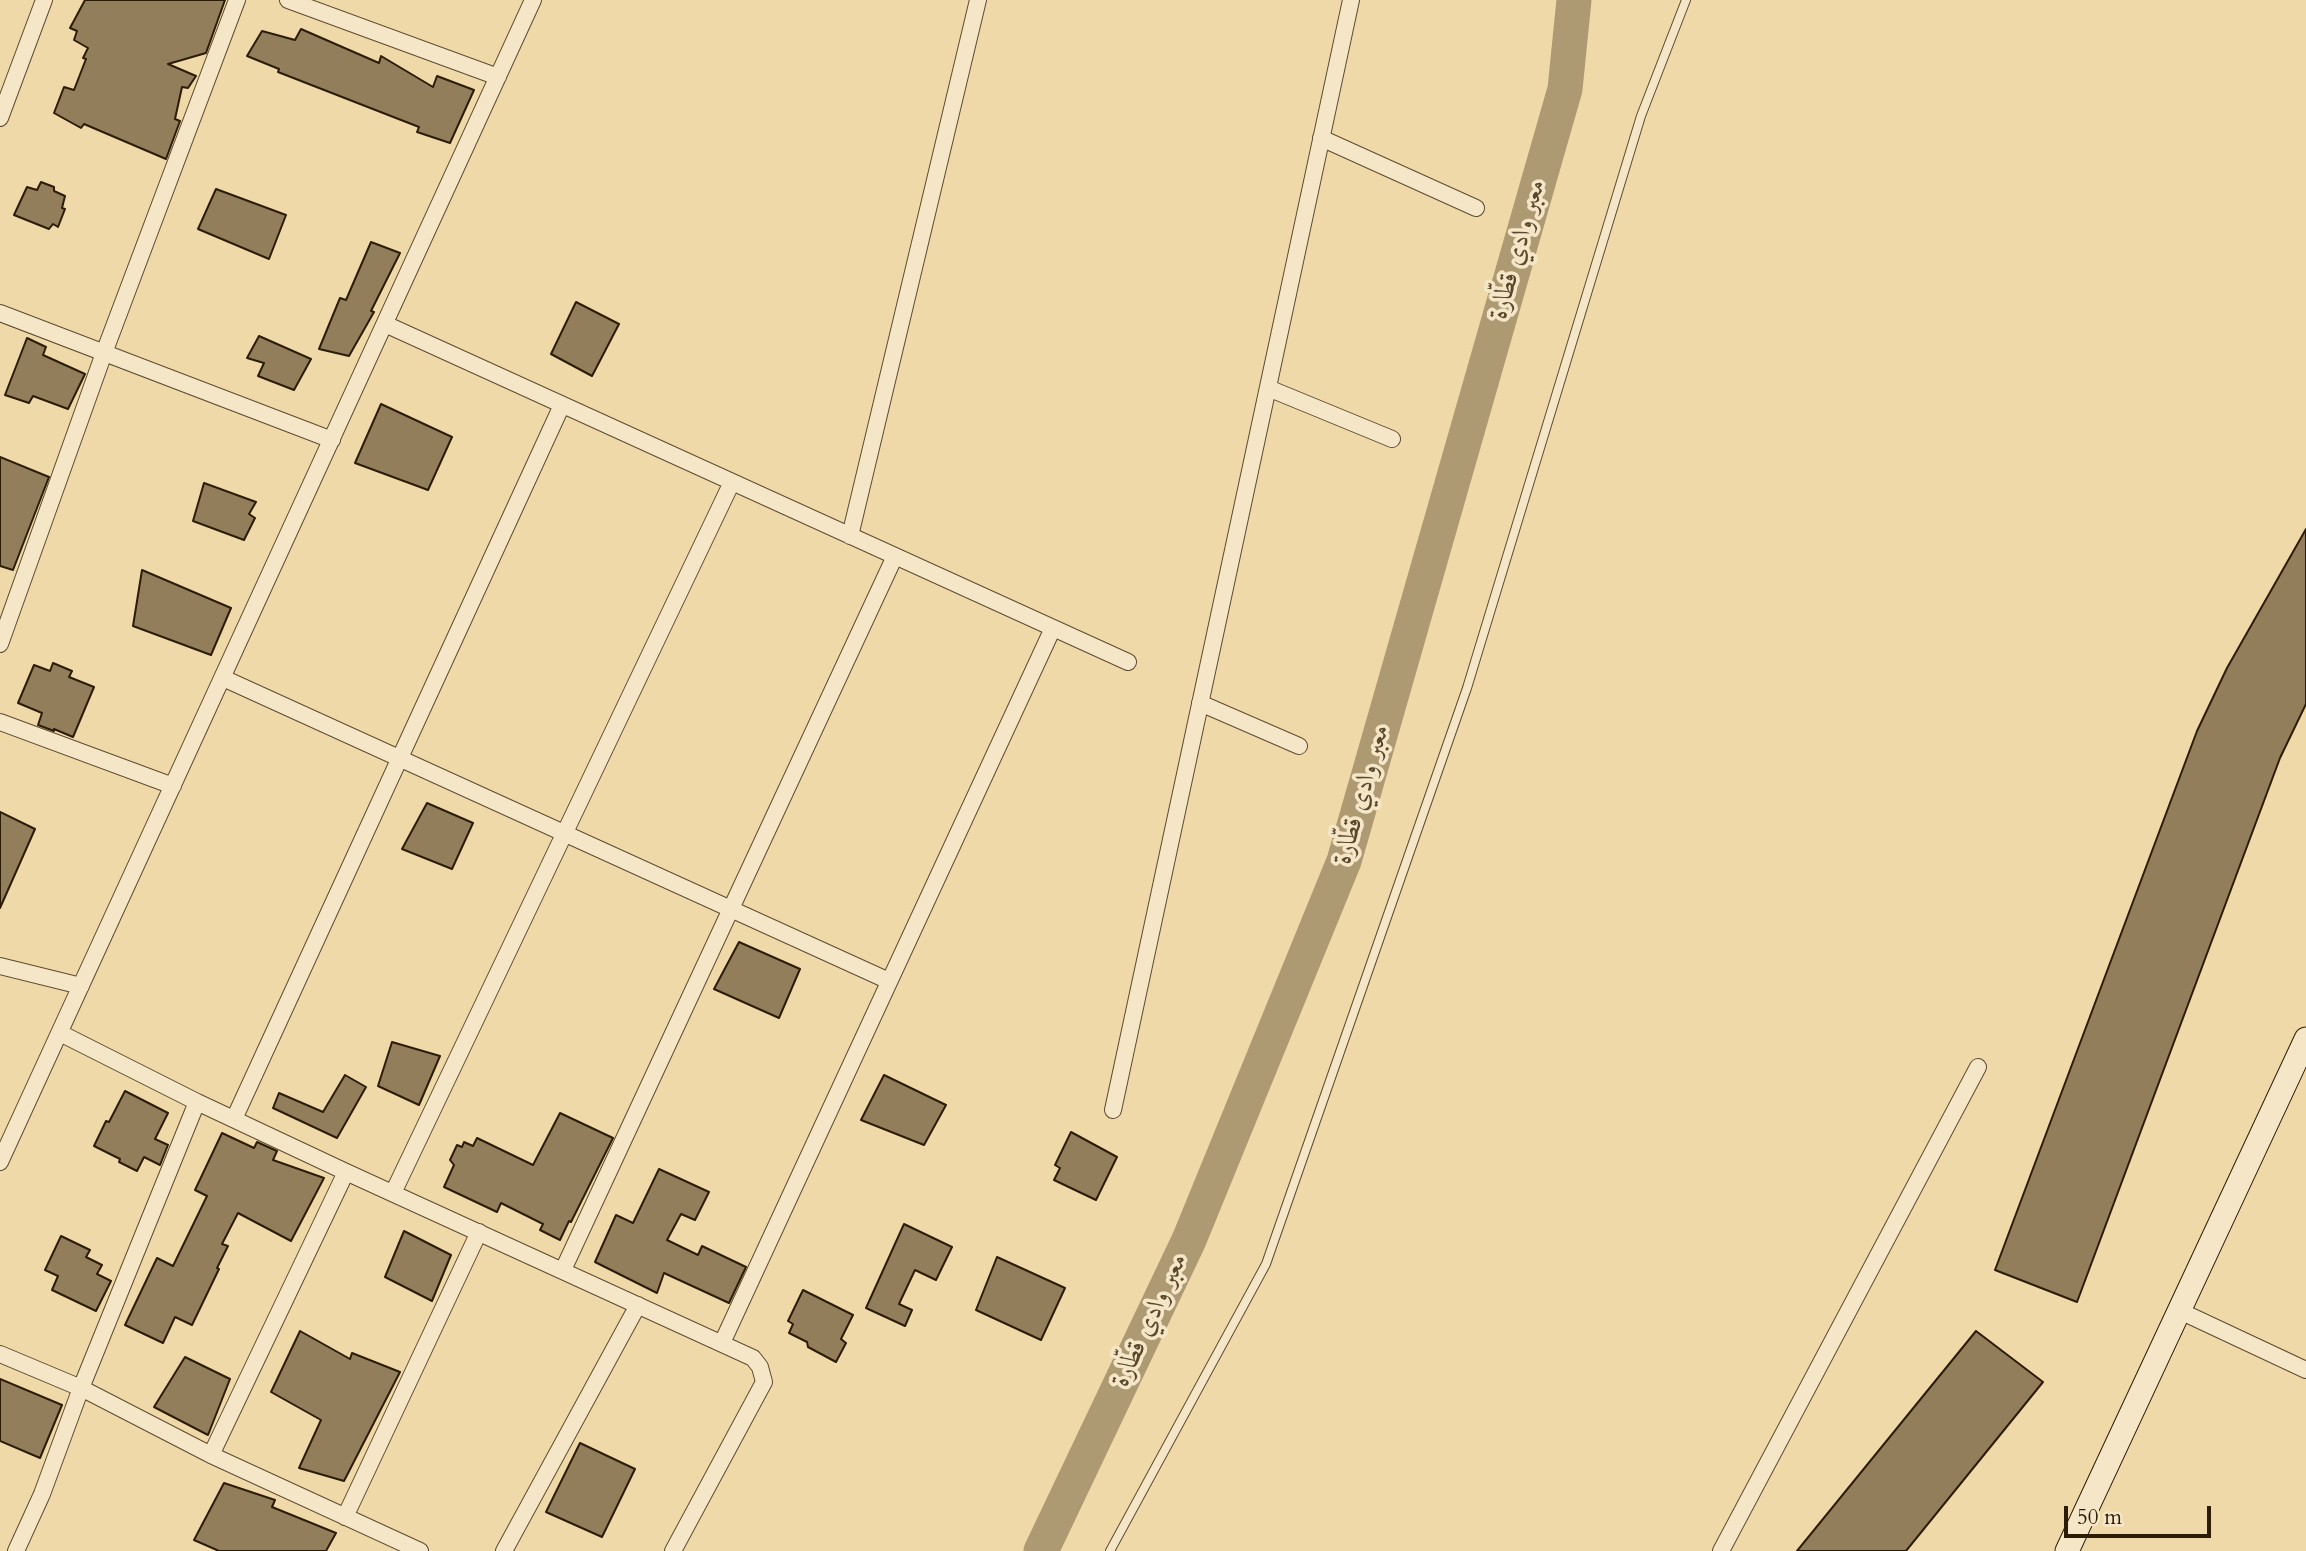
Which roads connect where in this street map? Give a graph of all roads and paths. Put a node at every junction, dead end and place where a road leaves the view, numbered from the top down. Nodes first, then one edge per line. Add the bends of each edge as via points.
1 (44, 0) edge
2 (237, 0) edge
3 (288, 0) edge
4 (533, 0) edge
5 (978, 0) edge
6 (1351, 0) edge
7 (1686, 0) edge
8 (498, 77) junction
9 (0, 118) edge
10 (1321, 138) junction
11 (1476, 208) dead end
12 (0, 313) edge
13 (385, 324) junction
14 (104, 353) junction
15 (1268, 388) junction
16 (562, 405) junction
17 (1392, 439) dead end
18 (332, 440) junction
19 (732, 482) junction
20 (850, 536) junction
21 (895, 556) junction
22 (1053, 628) junction
23 (0, 644) edge
24 (1128, 662) dead end
25 (223, 678) junction
26 (1200, 703) junction
27 (0, 722) edge
28 (1299, 746) dead end
29 (399, 758) junction
30 (173, 786) junction
31 (564, 834) junction
32 (731, 909) junction
33 (0, 966) edge
34 (889, 981) junction
35 (81, 986) junction
36 (60, 1033) junction
37 (2306, 1039) edge
38 (1978, 1067) dead end
39 (197, 1102) junction
40 (1113, 1110) dead end
41 (234, 1119) junction
42 (0, 1162) edge
43 (346, 1171) junction
44 (393, 1193) junction
45 (479, 1232) junction
46 (563, 1270) junction
47 (638, 1305) junction
48 (2180, 1311) junction
49 (722, 1343) junction
50 (0, 1354) edge
51 (2306, 1370) edge
52 (81, 1388) junction
53 (211, 1455) junction
54 (345, 1517) junction
55 (16, 1551) edge
56 (420, 1551) edge
57 (504, 1551) edge
58 (673, 1551) edge
59 (1110, 1551) edge
60 (1721, 1551) edge
61 (2067, 1551) edge

1 - 9 street
2 - 14 street
3 - 8 street
4 - 8 street
5 - 20 street
6 - 10 street
7 - 59 lane via 1641,116 1467,688 1266,1264
8 - 13 street
10 - 11 street
10 - 15 street
12 - 14 street
13 - 16 street
13 - 18 street
14 - 18 street
14 - 23 street
15 - 17 street
15 - 26 street
16 - 19 street
16 - 29 street
18 - 25 street
19 - 20 street
19 - 31 street
20 - 21 street
21 - 22 street
21 - 32 street
22 - 24 street
22 - 34 street
25 - 29 street
25 - 30 street
26 - 28 street
26 - 40 street
27 - 30 street
29 - 31 street
29 - 41 street
30 - 35 street
31 - 32 street
31 - 44 street
32 - 34 street
32 - 46 street
33 - 35 street
34 - 49 street
35 - 36 street
36 - 39 street
36 - 42 street
37 - 48 street
38 - 60 street
39 - 41 street
39 - 52 street
41 - 43 street
43 - 44 street
43 - 53 street
44 - 45 street
45 - 46 street
45 - 54 street
46 - 47 street
47 - 49 street
47 - 57 street
48 - 51 street
48 - 61 street
49 - 58 street via 753,1358 764,1382
50 - 52 street
52 - 53 street
52 - 55 street
53 - 54 street
54 - 56 street

